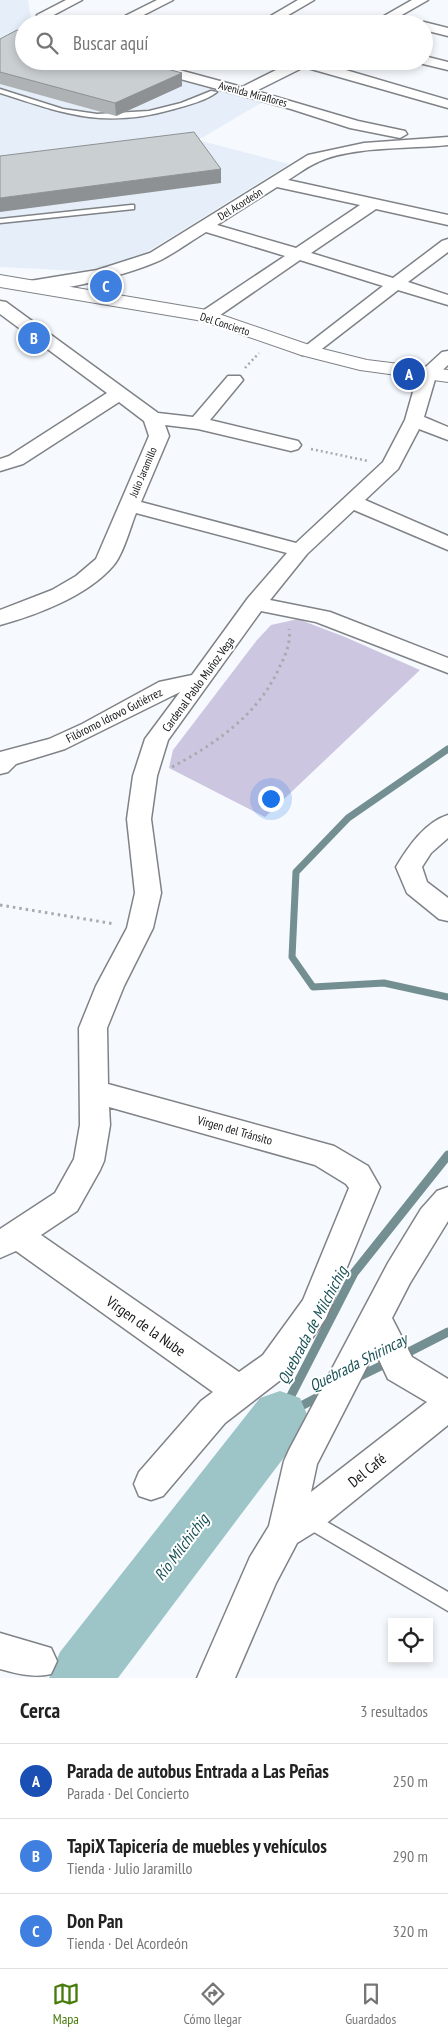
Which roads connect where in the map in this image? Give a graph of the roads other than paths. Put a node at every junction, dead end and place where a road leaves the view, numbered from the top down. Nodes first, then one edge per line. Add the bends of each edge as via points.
1 (38, 0) edge
2 (76, 0) edge
3 (168, 0) edge
4 (308, 0) edge
5 (422, 0) edge
6 (41, 15) edge
7 (50, 15) edge
8 (134, 15) edge
9 (280, 15) edge
10 (394, 15) edge
11 (433, 28) edge
12 (448, 32) edge
13 (433, 62) edge
14 (448, 66) edge
15 (164, 70) edge
16 (176, 70) edge
17 (288, 70) edge
18 (331, 70) edge
19 (172, 72) junction
20 (0, 91) edge
21 (213, 92) dead end
22 (244, 92) junction
23 (448, 104) edge
24 (448, 140) edge
25 (276, 182) junction
26 (374, 203) junction
27 (131, 207) dead end
28 (448, 220) edge
29 (0, 221) edge
30 (206, 226) junction
31 (448, 244) edge
32 (300, 255) junction
33 (0, 281) edge
34 (36, 285) junction
35 (396, 285) junction
36 (448, 300) edge
37 (0, 306) edge
38 (207, 316) junction
39 (308, 351) junction
40 (448, 356) edge
41 (438, 375) edge
42 (234, 380) road end
43 (120, 393) junction
44 (153, 418) junction
45 (414, 420) junction
46 (198, 423) junction
47 (448, 434) edge
48 (291, 445) road end
49 (0, 465) edge
50 (352, 502) junction
51 (129, 505) junction
52 (448, 544) edge
53 (300, 550) junction
54 (256, 603) junction
55 (0, 618) edge
56 (448, 666) edge
57 (202, 680) junction
58 (0, 766) edge
59 (448, 824) edge
60 (448, 912) edge
61 (94, 1091) junction
62 (448, 1200) edge
63 (8, 1240) edge
64 (376, 1317) junction
65 (239, 1391) junction
66 (448, 1395) edge
67 (448, 1408) edge
68 (151, 1484) dead end
69 (295, 1525) junction
70 (448, 1602) edge
71 (0, 1651) edge
72 (38, 1661) dead end
73 (216, 1678) edge

1 - 6 street
2 - 7 street
3 - 8 street
4 - 9 street
5 - 10 street
11 - 12 street
13 - 14 street
15 - 19 street, Avenida Miraflores
16 - 19 street
17 - 22 street
18 - 23 street
19 - 22 street, Avenida Miraflores
20 - 21 lane via 80,115 109,118 179,106
22 - 24 street, Avenida Miraflores via 375,130
24 - 25 street, Del Acordeón via 336,150 313,158
25 - 26 street
25 - 30 street, Del Acordeón
26 - 28 street
26 - 32 street
27 - 29 lane
30 - 32 street
30 - 34 street, Del Acordeón via 131,267 67,282
31 - 35 street
32 - 35 street
32 - 38 street
33 - 34 street, Del Concierto
34 - 38 street, Del Concierto
35 - 36 street
35 - 39 street
37 - 43 street
38 - 39 street, Del Concierto
39 - 41 street, Del Concierto via 367,366
40 - 41 street
41 - 45 street, Cardenal Pablo Muñoz Vega
42 - 46 street
43 - 44 street
43 - 49 street via 16,460
44 - 46 street
44 - 51 street, Julio Jaramillo via 158,436
45 - 47 street
45 - 50 street, Cardenal Pablo Muñoz Vega via 391,465
46 - 48 street
50 - 52 street
50 - 53 street, Cardenal Pablo Muñoz Vega
51 - 53 street
51 - 55 street, Julio Jaramillo via 105,562 60,595
53 - 54 street, Cardenal Pablo Muñoz Vega
54 - 56 street via 322,617
54 - 57 street, Cardenal Pablo Muñoz Vega
57 - 58 street, Filóromo Idrovo Gutiérrez via 167,687 90,729 57,744 8,758
57 - 61 street, Cardenal Pablo Muñoz Vega via 158,739 145,776 139,819 148,894 140,928 93,1028
59 - 60 street via 422,847 409,867 416,887
61 - 63 street, Cardenal Pablo Muñoz Vega via 95,1125 89,1161 66,1202
61 - 65 street, Virgen del Tránsito via 324,1155 357,1175 365,1187 316,1308 275,1365
62 - 64 street, Del Café via 432,1218 398,1273
63 - 65 street, Virgen de la Nube
64 - 66 street via 400,1368
64 - 69 street, Del Café via 301,1461
65 - 68 street via 213,1412
67 - 69 street, Del Café
69 - 70 lane
69 - 73 street, Del Café via 263,1570
71 - 72 street

